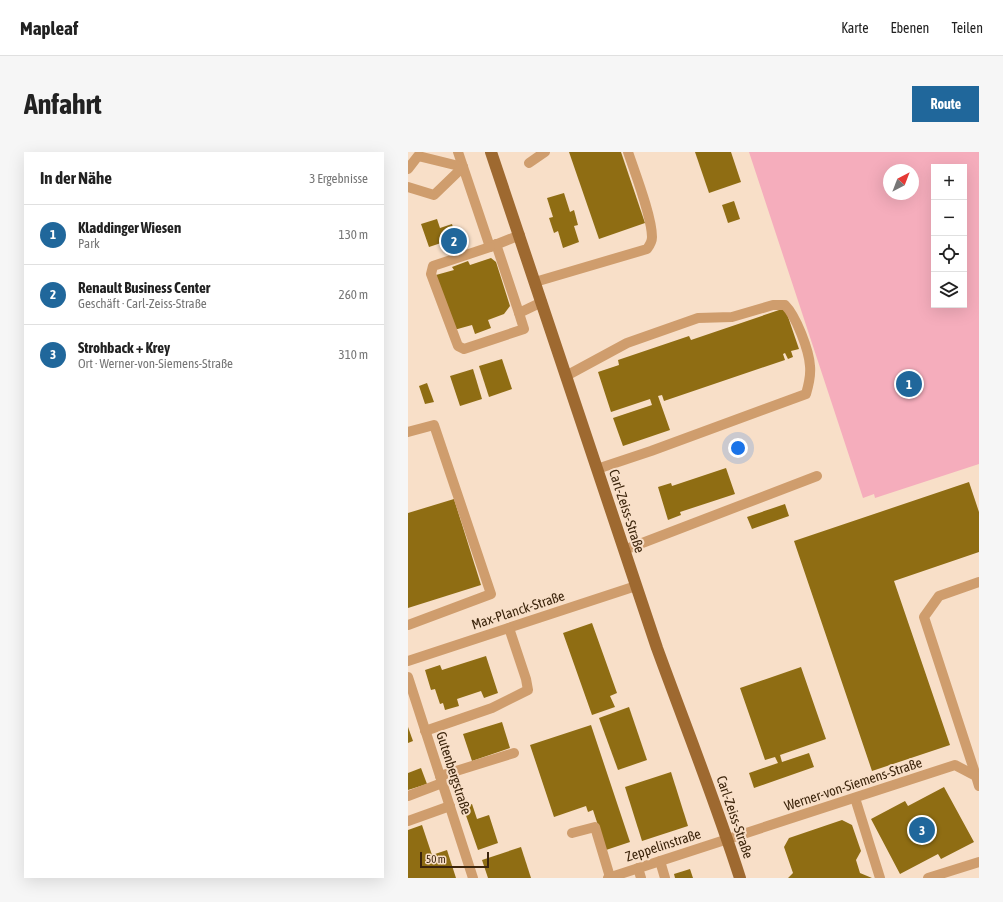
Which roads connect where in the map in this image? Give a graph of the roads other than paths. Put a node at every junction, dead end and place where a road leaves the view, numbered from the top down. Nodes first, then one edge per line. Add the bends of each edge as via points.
1 (458, 152) edge
2 (491, 152) edge
3 (544, 152) edge
4 (628, 152) edge
5 (529, 163) dead end
6 (463, 167) junction
7 (408, 169) edge
8 (408, 186) edge
9 (520, 235) junction
10 (493, 246) junction
11 (535, 282) junction
12 (542, 302) junction
13 (519, 313) junction
14 (566, 376) junction
15 (408, 432) edge
16 (597, 469) junction
17 (817, 476) dead end
18 (624, 550) junction
19 (979, 582) edge
20 (636, 586) junction
21 (408, 625) edge
22 (509, 628) junction
23 (408, 661) edge
24 (408, 677) edge
25 (425, 731) junction
26 (514, 753) dead end
27 (441, 780) junction
28 (977, 781) edge
29 (408, 796) edge
30 (854, 798) junction
31 (450, 806) junction
32 (408, 820) edge
33 (572, 833) dead end
34 (728, 840) junction
35 (660, 861) junction
36 (979, 862) edge
37 (640, 873) edge
38 (473, 878) edge
39 (609, 878) edge
40 (665, 878) edge
41 (740, 878) edge
42 (880, 878) edge
43 (928, 878) edge

1 - 6 street
2 - 9 main road, Carl-Zeiss-Straße
3 - 5 street
4 - 11 street via 649,220 651,243 639,252
6 - 7 street via 418,156
6 - 8 street via 434,195
6 - 10 street
9 - 10 street
9 - 11 main road, Carl-Zeiss-Straße
10 - 13 street
10 - 13 street via 433,266 431,274 458,346 464,349 524,329
11 - 12 main road, Carl-Zeiss-Straße
12 - 13 street
12 - 14 main road, Carl-Zeiss-Straße
14 - 16 main road, Carl-Zeiss-Straße
14 - 16 street via 627,343 698,318 732,317 773,305 785,305 792,312 805,347 810,364 810,381 806,394
15 - 21 street via 434,424 491,594
16 - 18 main road, Carl-Zeiss-Straße
17 - 18 street
18 - 20 main road, Carl-Zeiss-Straße
19 - 28 street via 939,596 924,617
20 - 22 street, Max-Planck-Straße
20 - 34 main road, Carl-Zeiss-Straße
22 - 23 street, Max-Planck-Straße
22 - 25 street via 528,690 492,708
24 - 25 street, Gutenbergstraße
25 - 27 street, Gutenbergstraße
26 - 27 street
27 - 29 street
27 - 31 street, Gutenbergstraße
28 - 30 street, Werner-von-Siemens-Straße via 955,765
30 - 34 street, Werner-von-Siemens-Straße
30 - 42 street
31 - 32 street
31 - 38 street, Gutenbergstraße
33 - 39 street via 595,827
34 - 35 street, Zeppelinstraße
34 - 41 main road, Carl-Zeiss-Straße
35 - 37 street, Zeppelinstraße
35 - 40 street
36 - 43 street
37 - 39 street, Zeppelinstraße

